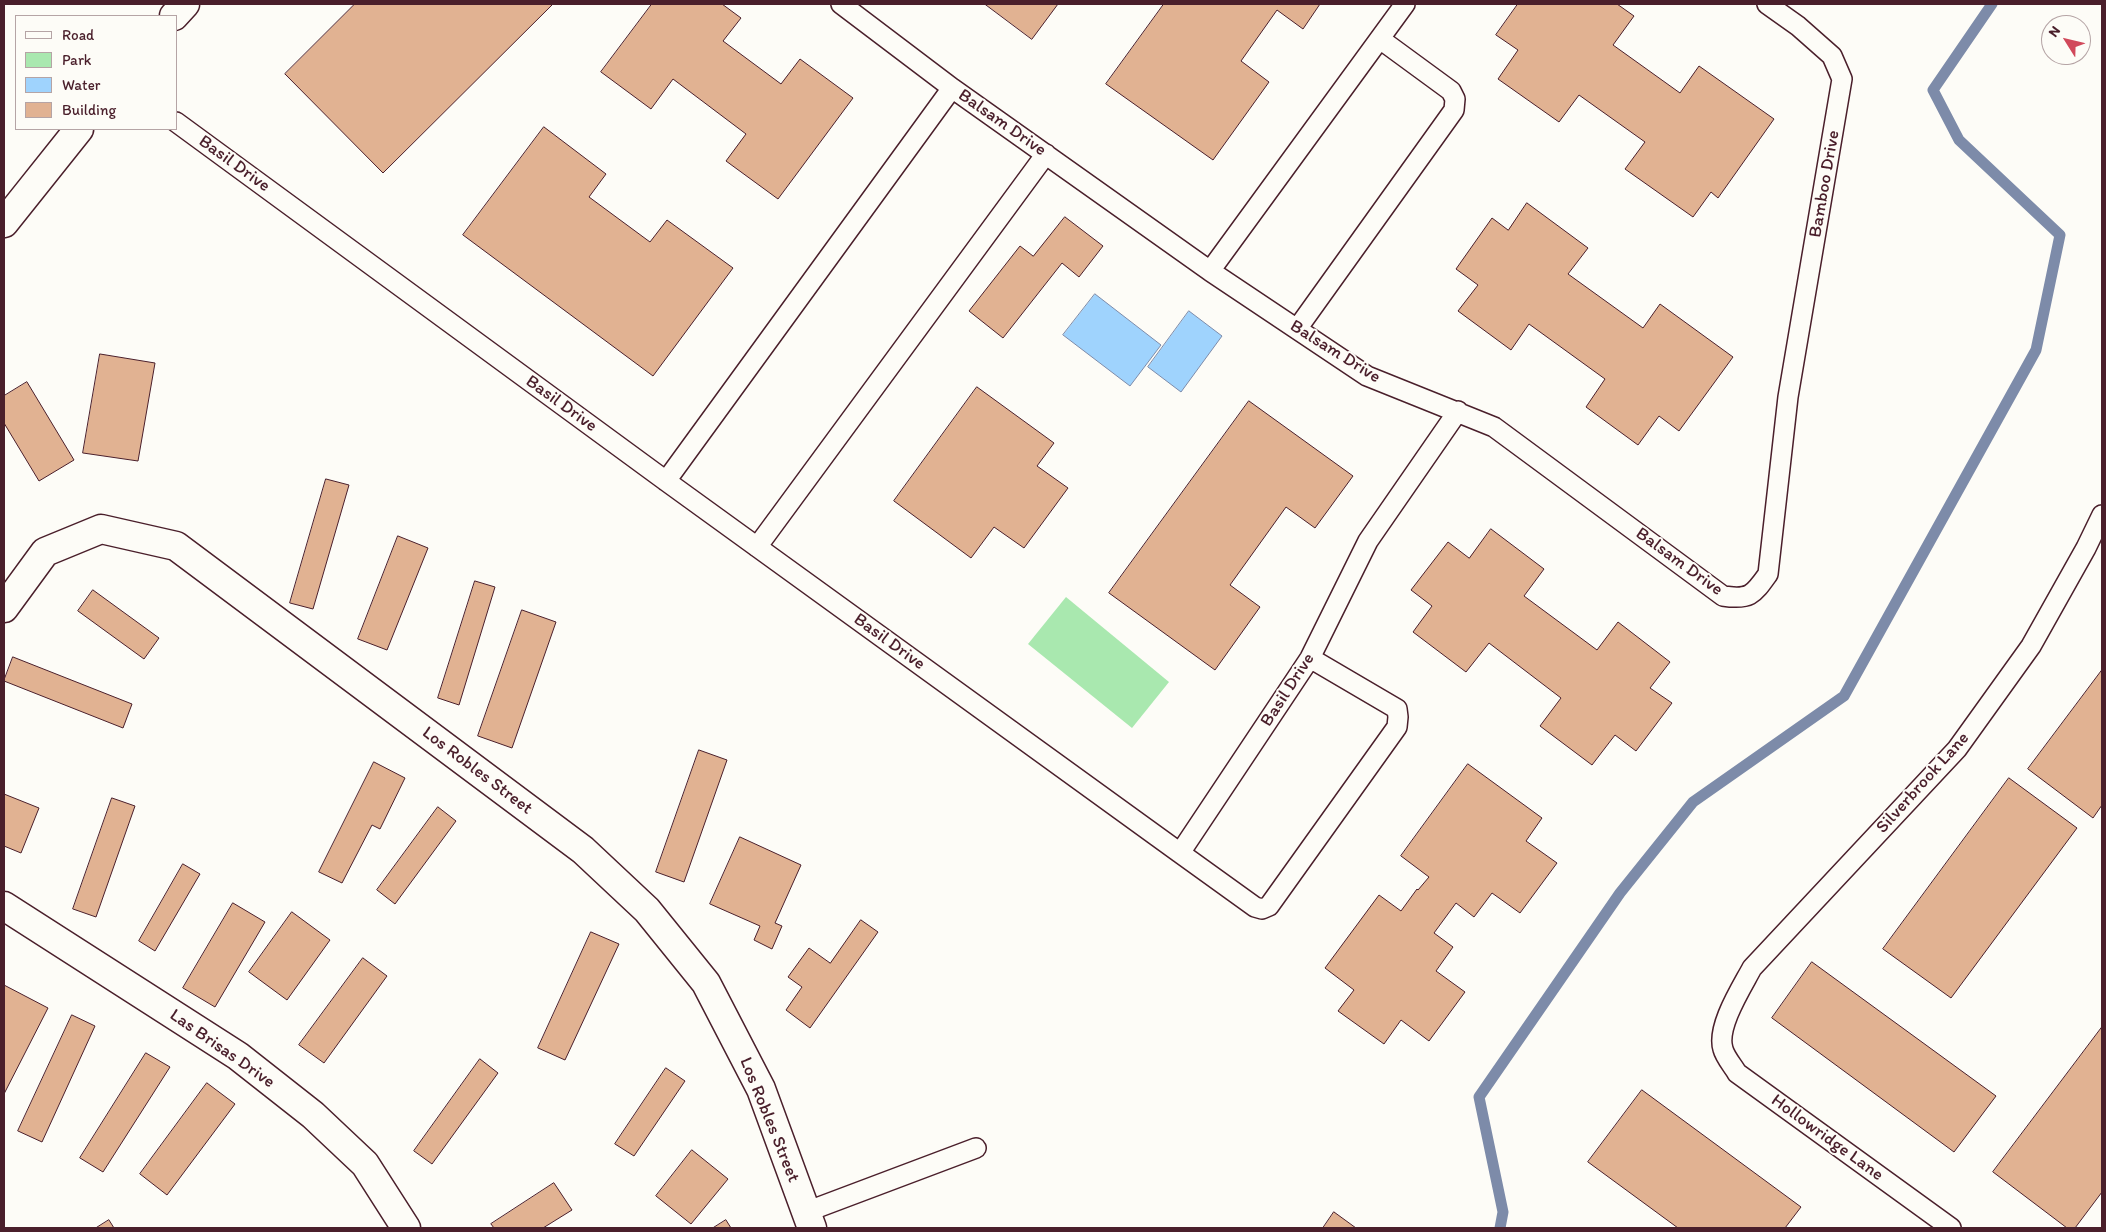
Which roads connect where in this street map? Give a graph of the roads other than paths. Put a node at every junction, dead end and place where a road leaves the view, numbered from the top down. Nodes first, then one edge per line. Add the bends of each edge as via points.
1 (185, 4) edge
2 (841, 4) edge
3 (1405, 4) edge
4 (1767, 4) edge
5 (175, 15) edge
6 (1380, 39) junction
7 (952, 88) junction
8 (183, 127) edge
9 (78, 130) edge
10 (1046, 154) junction
11 (4, 222) edge
12 (1210, 271) junction
13 (1297, 329) junction
14 (1788, 396) joint
15 (1458, 411) junction
16 (666, 481) junction
17 (2102, 515) edge
18 (757, 547) junction
19 (4, 608) edge
20 (1310, 658) junction
21 (1180, 852) junction
22 (4, 906) edge
23 (1723, 1034) joint
24 (976, 1148) dead end
25 (809, 1220) edge
26 (406, 1228) edge
27 (1951, 1228) edge

1 - 5 street
2 - 7 lane, Balsam Drive
3 - 6 lane
4 - 14 lane, Bamboo Drive via 1832,56 1842,79
6 - 12 lane
6 - 13 lane via 1452,91 1454,110
7 - 10 lane, Balsam Drive
7 - 16 lane
8 - 16 lane, Basil Drive
9 - 11 street
10 - 12 lane, Balsam Drive
10 - 18 lane
12 - 13 lane, Balsam Drive
13 - 15 lane, Balsam Drive via 1367,376
14 - 15 lane, Balsam Drive via 1768,574 1756,591 1742,599 1723,596 1494,426
15 - 20 lane, Basil Drive via 1368,541
16 - 18 lane, Basil Drive
17 - 23 lane, Silverbrook Lane via 2032,646 1957,749 1752,968 1729,1010
18 - 21 lane, Basil Drive
19 - 25 street, Los Robles Street via 46,552 101,529 176,546 583,850 647,910 706,983 761,1089
20 - 21 lane, Basil Drive
20 - 21 lane via 1397,709 1397,727 1269,906 1255,907
22 - 26 street, Las Brisas Drive via 238,1056 313,1115 365,1164
23 - 27 lane, Hollowridge Lane via 1723,1048 1737,1073
24 - 25 lane

